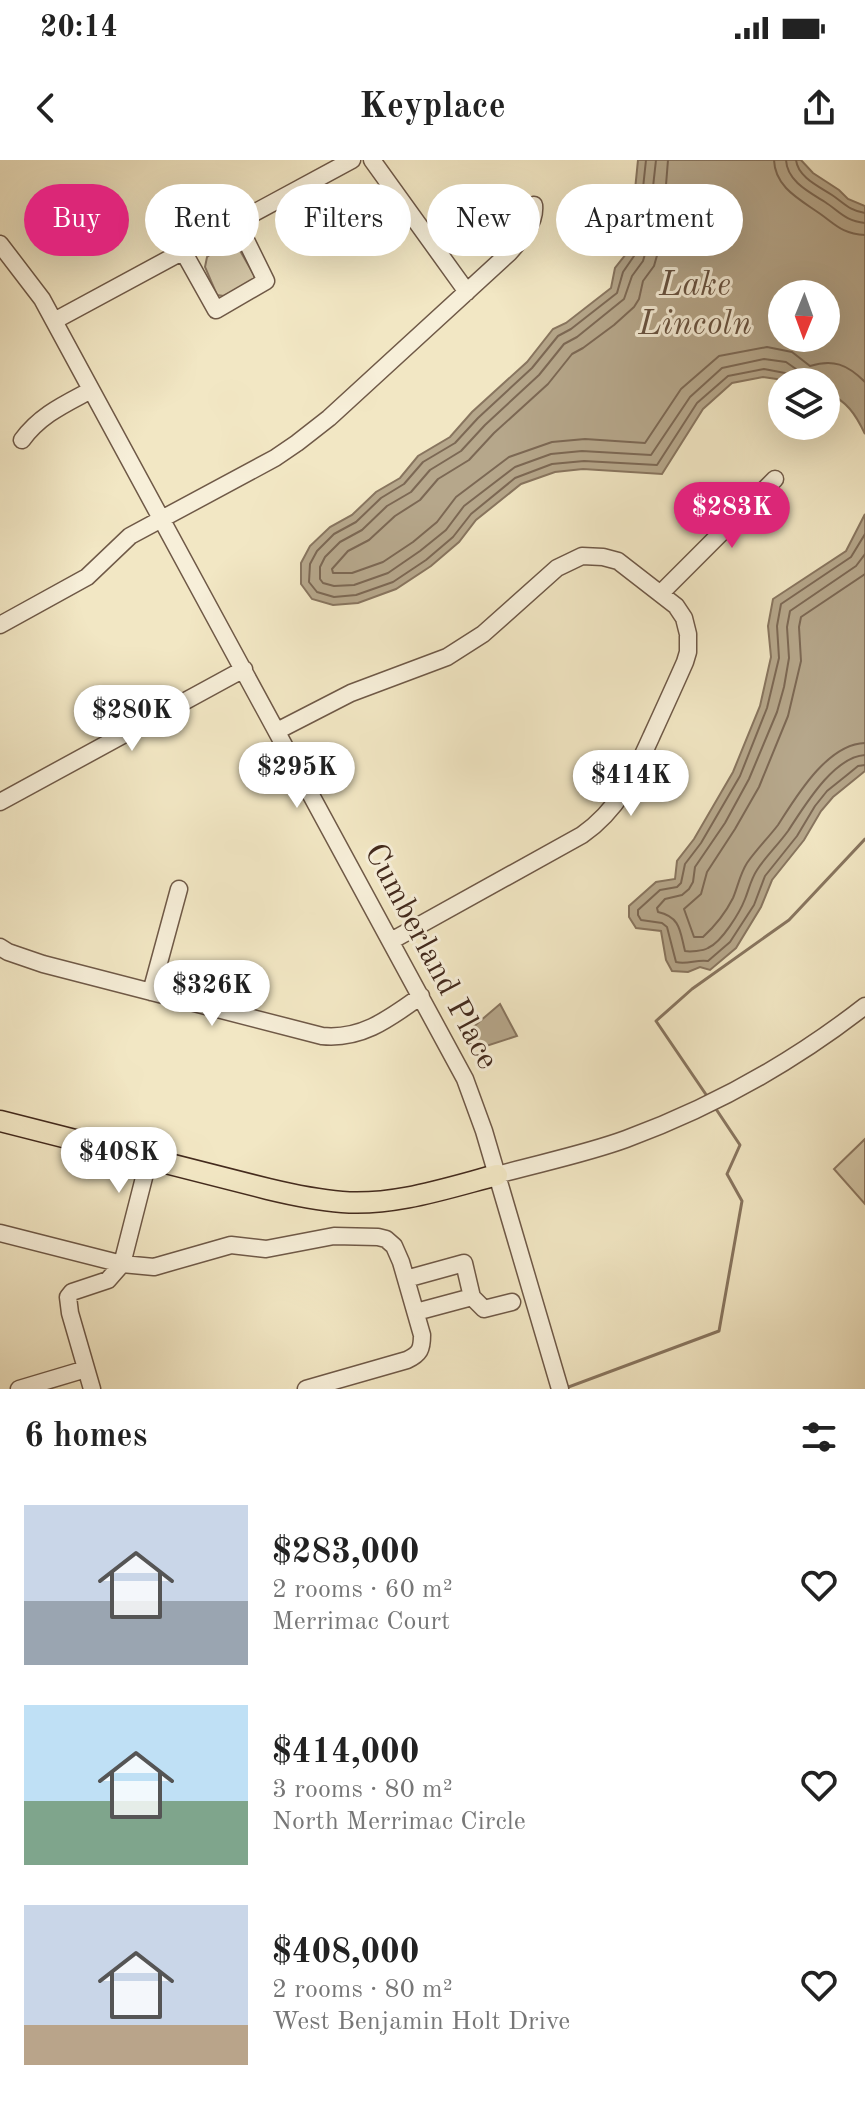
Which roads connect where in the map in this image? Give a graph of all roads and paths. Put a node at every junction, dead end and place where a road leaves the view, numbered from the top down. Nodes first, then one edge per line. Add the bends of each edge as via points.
1 (352, 160) edge
2 (372, 160) edge
3 (259, 210) edge
4 (3, 255) edge
5 (174, 256) edge
6 (186, 256) edge
7 (254, 256) edge
8 (505, 256) edge
9 (467, 292) junction
10 (54, 321) junction
11 (91, 390) junction
12 (22, 440) dead end
13 (775, 479) dead end
14 (163, 519) junction
15 (661, 593) junction
16 (0, 625) edge
17 (244, 669) junction
18 (277, 731) junction
19 (0, 802) edge
20 (179, 889) dead end
21 (391, 941) junction
22 (0, 947) edge
23 (151, 992) junction
24 (421, 996) junction
25 (865, 1006) edge
26 (0, 1121) edge
27 (149, 1158) junction
28 (497, 1175) junction
29 (0, 1233) edge
30 (122, 1264) junction
31 (406, 1279) junction
32 (472, 1297) junction
33 (512, 1302) dead end
34 (416, 1312) junction
35 (86, 1369) junction
36 (19, 1389) edge
37 (92, 1389) edge
38 (306, 1389) edge
39 (560, 1389) edge

1 - 3 street
2 - 9 street
4 - 10 street, Cumberland Place via 34,287
5 - 10 street
6 - 7 street via 216,310 266,281
8 - 9 street
9 - 14 street via 297,443
10 - 11 street, Cumberland Place
11 - 12 street via 46,414
11 - 14 street, Cumberland Place
13 - 15 street
14 - 16 street via 122,542 87,577
14 - 17 street, Cumberland Place
15 - 18 street via 611,559 575,558 447,657 351,693
15 - 21 street via 684,618 688,652 617,803 582,835
17 - 18 street, Cumberland Place
17 - 19 street
18 - 21 street, Cumberland Place
20 - 23 street
21 - 24 street, Cumberland Place
22 - 23 street via 43,964
23 - 24 street via 337,1037 364,1031
24 - 28 street, Cumberland Place via 465,1079
25 - 28 street via 762,1077 678,1118 624,1140
26 - 27 main road
27 - 28 main road via 305,1198 344,1202 409,1197
27 - 30 street
28 - 39 street, Cumberland Place
29 - 30 street
30 - 31 street via 154,1267 231,1245 266,1249 334,1236 378,1237 394,1246
30 - 35 street via 108,1280 68,1297
31 - 32 street via 464,1263
31 - 34 street
32 - 33 street via 484,1309
32 - 34 street
34 - 38 street via 422,1335 418,1355
35 - 36 street
35 - 37 street

